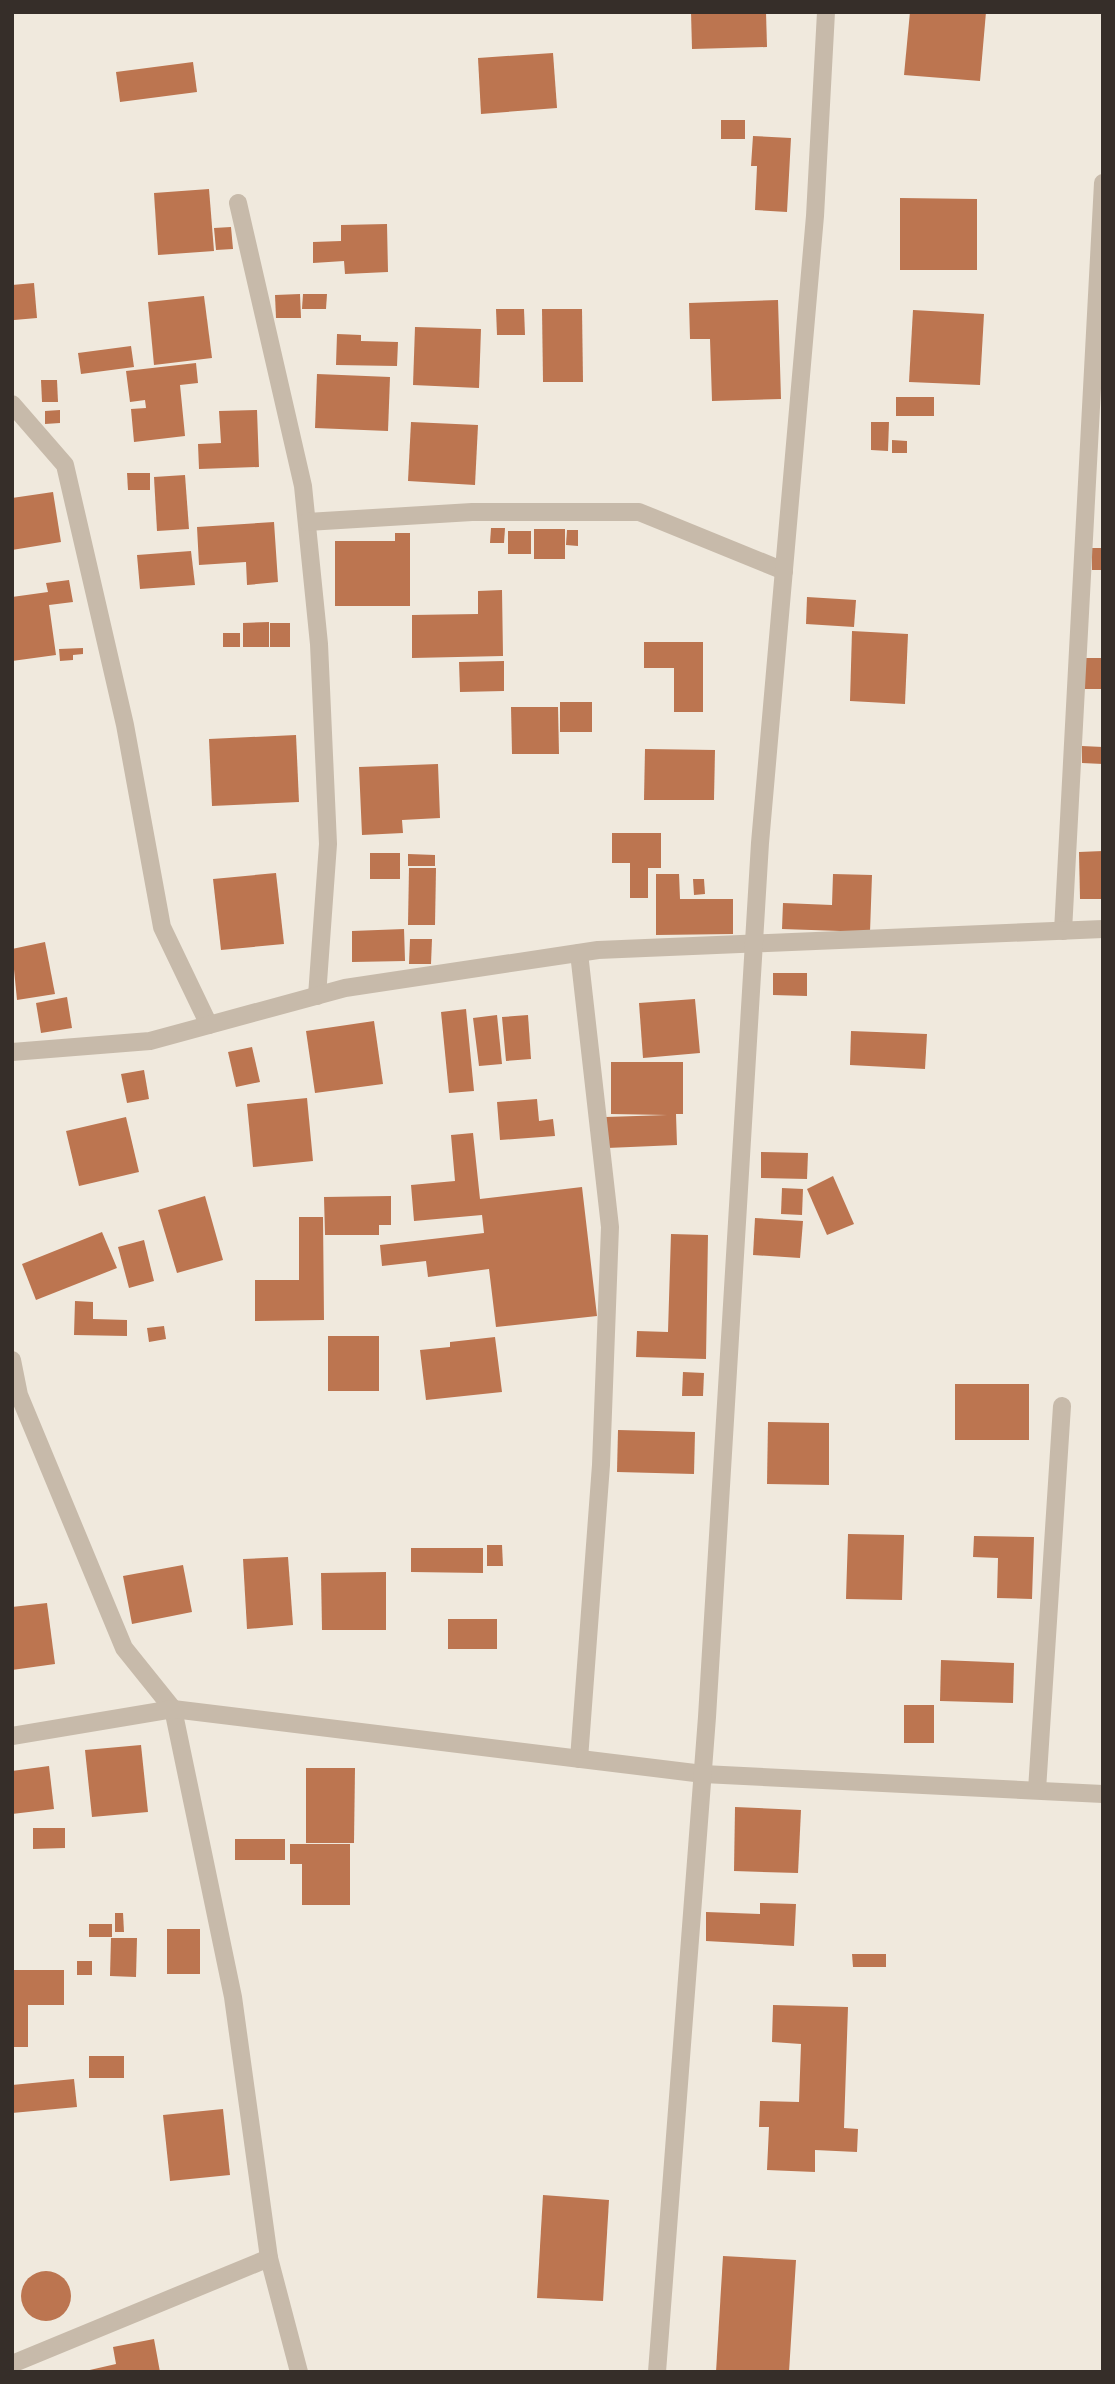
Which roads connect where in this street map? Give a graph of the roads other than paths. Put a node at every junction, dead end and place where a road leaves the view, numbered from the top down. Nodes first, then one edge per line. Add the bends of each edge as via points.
1 (825, 12) edge
2 (1103, 183) edge
3 (237, 203) dead end
4 (12, 404) edge
5 (307, 522) junction
6 (784, 571) junction
7 (1103, 929) edge
8 (1063, 931) junction
9 (754, 945) junction
10 (579, 953) junction
11 (317, 996) junction
12 (209, 1025) junction
13 (12, 1052) edge
14 (12, 1360) edge
15 (1062, 1405) dead end
16 (173, 1709) junction
17 (12, 1736) edge
18 (579, 1759) junction
19 (703, 1774) junction
20 (1037, 1790) junction
21 (1103, 1794) edge
22 (268, 2258) junction
23 (12, 2364) edge
24 (299, 2372) edge
25 (657, 2372) edge

1 - 6 street via 815,216
2 - 8 street
3 - 5 street via 303,486
4 - 12 street via 65,465 124,725 162,927
5 - 6 street via 471,512 639,512
5 - 11 street via 319,643 328,844
6 - 9 street
7 - 8 street
8 - 9 street
9 - 10 street
9 - 19 street
10 - 11 street
10 - 18 street via 610,1227 601,1465
11 - 12 street
12 - 13 street via 150,1041
14 - 16 street via 19,1395 124,1648
15 - 20 street
16 - 17 street
16 - 18 street
16 - 22 street via 233,1997
18 - 19 street
19 - 20 street
19 - 25 street
20 - 21 street
22 - 23 street
22 - 24 street

